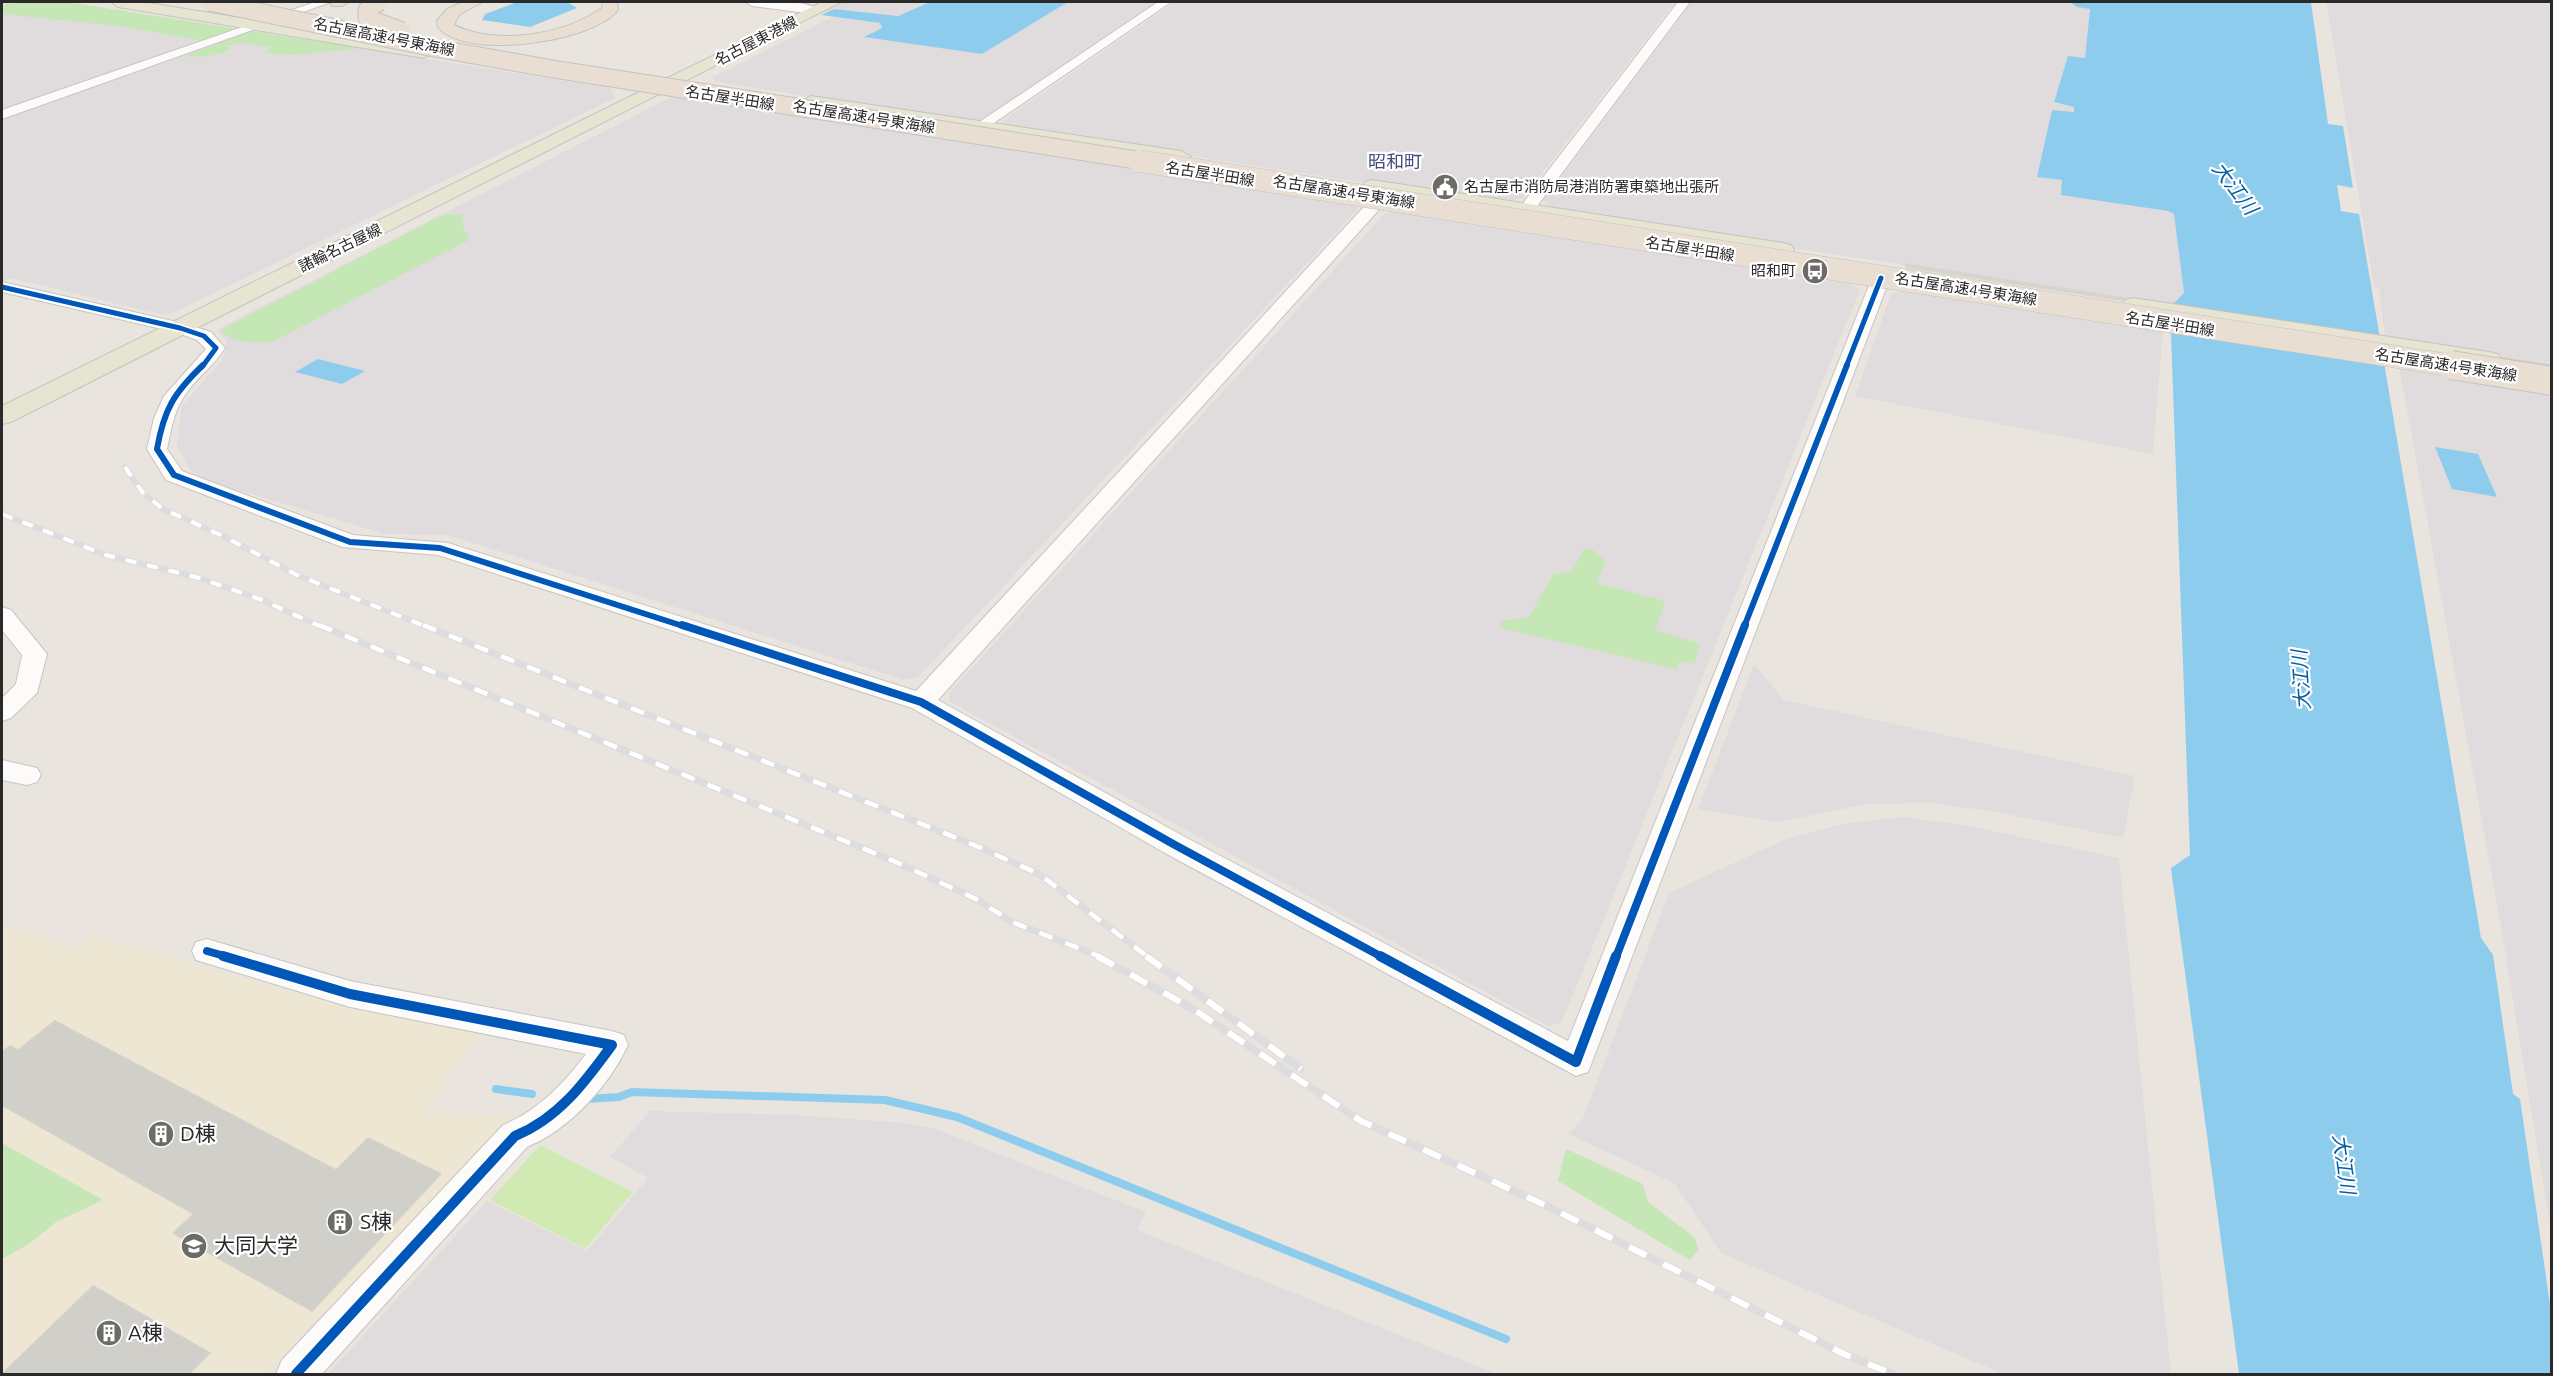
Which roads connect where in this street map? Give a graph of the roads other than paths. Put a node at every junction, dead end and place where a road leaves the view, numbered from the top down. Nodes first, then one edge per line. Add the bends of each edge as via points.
1 (118, 2) edge
2 (163, 2) edge
3 (209, 2) edge
4 (238, 2) edge
5 (325, 2) edge
6 (341, 2) edge
7 (379, 2) edge
8 (474, 2) edge
9 (487, 2) edge
10 (597, 2) edge
11 (610, 2) edge
12 (752, 2) edge
13 (833, 2) edge
14 (1165, 2) edge
15 (1684, 2) edge
16 (813, 7) edge
17 (274, 19) junction
18 (256, 26) junction
19 (562, 64) junction
20 (667, 84) junction
21 (2, 115) edge
22 (974, 131) junction
23 (1379, 200) junction
24 (1521, 216) junction
25 (1881, 279) junction
26 (2, 287) edge
27 (2152, 315) junction
28 (172, 326) junction
29 (2386, 351) junction
30 (2552, 371) edge
31 (2552, 382) edge
32 (2, 405) edge
33 (2, 416) edge
34 (2, 615) edge
35 (921, 702) junction
36 (2, 712) edge
37 (207, 951) dead end
38 (296, 1374) edge

1 - 18 main road, 名古屋半田線
2 - 17 main road, 名古屋半田線
3 - 20 highway, 名古屋高速4号東海線, bridge via 469,54
4 - 19 highway, 名古屋高速4号東海線
5 - 17 street
6 - 20 highway, bridge via 319,15 317,21 322,27 351,37 470,60
7 - 19 highway, bridge via 365,15 380,25
8 - 11 highway via 450,15 446,27 458,34 482,38 546,35 596,21 610,10
9 - 10 highway via 460,15 460,26 489,34 549,31 592,16 600,7
12 - 16 street
13 - 16 main road, 名古屋東港線
14 - 22 street
15 - 24 street
16 - 20 main road, 名古屋東港線
17 - 18 street
17 - 20 main road, 名古屋半田線
18 - 20 main road, 名古屋半田線 via 432,54
18 - 21 street
19 - 30 highway, 名古屋高速4号東海線
20 - 22 main road, 名古屋半田線
20 - 28 main road, 諸輪名古屋線
20 - 31 highway, 名古屋高速4号東海線, bridge
22 - 23 main road, 名古屋半田線
22 - 24 main road, 名古屋半田線
23 - 24 main road, 名古屋半田線
23 - 35 street
24 - 25 main road, 名古屋半田線
24 - 27 main road, 名古屋半田線
25 - 27 main road, 名古屋半田線
25 - 35 street via 1576,1062 1169,842
26 - 28 street
27 - 29 main road, 名古屋半田線, bridge
28 - 32 main road, 諸輪名古屋線
28 - 33 main road, 諸輪名古屋線
28 - 35 street via 204,336 216,348 206,366 180,388 163,417 157,449 174,475 350,542 440,548
29 - 30 main road, 名古屋半田線
29 - 31 main road, 名古屋半田線
34 - 36 street via 35,654 28,687
37 - 38 street via 350,994 612,1045 545,1122 515,1136

